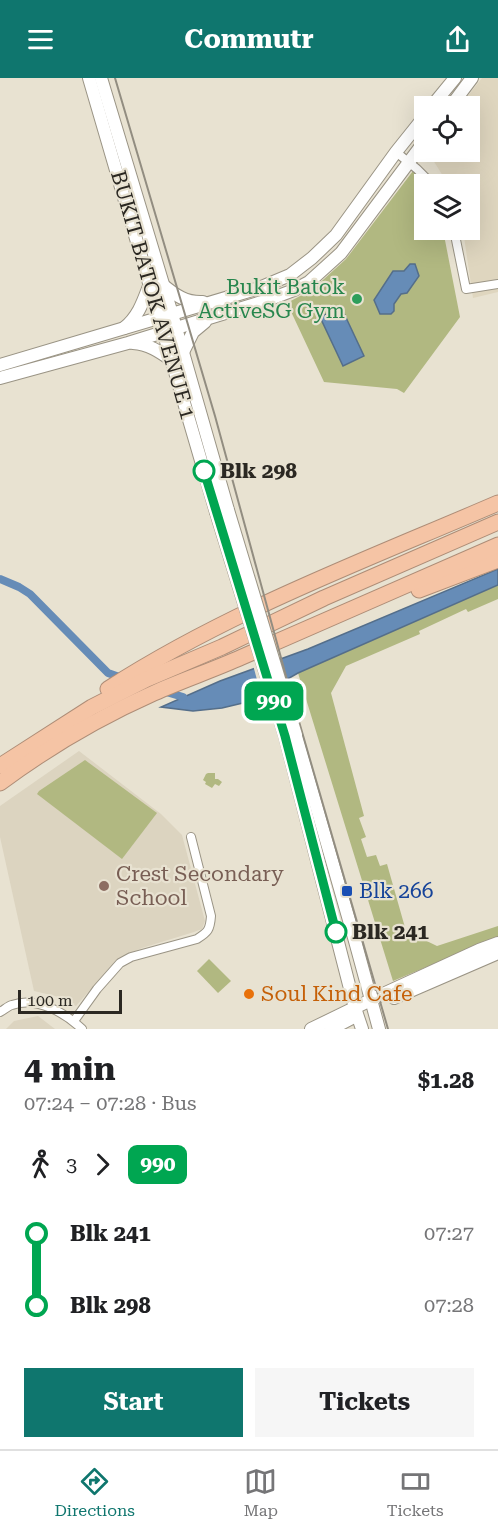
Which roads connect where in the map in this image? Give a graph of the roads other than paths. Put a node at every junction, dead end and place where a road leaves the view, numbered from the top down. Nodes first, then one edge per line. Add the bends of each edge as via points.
1 (89, 78) edge
2 (101, 78) edge
3 (455, 78) edge
4 (472, 78) edge
5 (440, 96) edge
6 (458, 96) edge
7 (414, 130) edge
8 (396, 152) junction
9 (414, 155) edge
10 (409, 162) junction
11 (422, 174) edge
12 (456, 240) edge
13 (498, 284) edge
14 (163, 285) junction
15 (149, 286) junction
16 (213, 302) junction
17 (172, 314) junction
18 (159, 318) junction
19 (209, 318) junction
20 (176, 328) junction
21 (121, 330) junction
22 (162, 332) junction
23 (128, 343) junction
24 (183, 352) junction
25 (172, 362) junction
26 (0, 365) edge
27 (0, 378) edge
28 (498, 503) edge
29 (222, 511) junction
30 (498, 522) edge
31 (498, 545) edge
32 (498, 560) edge
33 (315, 625) junction
34 (142, 684) junction
35 (291, 736) junction
36 (0, 766) edge
37 (0, 783) edge
38 (190, 837) dead end
39 (498, 943) edge
40 (498, 952) edge
41 (372, 1003) junction
42 (356, 1011) junction
43 (0, 1012) edge
44 (74, 1021) junction
45 (82, 1029) edge
46 (311, 1029) edge
47 (331, 1029) edge
48 (362, 1029) edge
49 (379, 1029) edge

1 - 15 main road, BUKIT BATOK AVENUE 1
2 - 14 main road, BUKIT BATOK AVENUE 1
3 - 5 main road
4 - 6 main road
7 - 8 main road
8 - 10 street
8 - 16 main road via 336,235 312,258 290,275 264,287
9 - 10 main road
10 - 11 street
10 - 19 main road via 341,254 309,282 266,301
12 - 13 street via 466,290
14 - 16 main road via 177,297 196,303
14 - 17 main road, BUKIT BATOK AVENUE 1
15 - 18 main road, BUKIT BATOK AVENUE 1
15 - 21 main road via 135,317
16 - 17 main road
17 - 18 main road
17 - 20 main road, BUKIT BATOK AVENUE 1
18 - 21 main road
18 - 22 main road, BUKIT BATOK AVENUE 1
19 - 20 main road
19 - 24 main road via 193,332
20 - 22 main road
20 - 24 main road, BUKIT BATOK AVENUE 1
21 - 26 main road
22 - 23 main road
22 - 25 main road, BUKIT BATOK AVENUE 1
23 - 25 main road via 153,348
23 - 27 main road
24 - 29 main road, BUKIT BATOK AVENUE 1
25 - 29 main road, BUKIT BATOK AVENUE 1
28 - 34 highway via 231,619
29 - 35 main road, bridge
30 - 34 highway
31 - 33 highway
32 - 33 highway
33 - 34 highway
34 - 36 highway via 100,696 92,707
34 - 37 highway via 105,718 57,744
35 - 41 main road
35 - 42 main road
38 - 44 street via 211,916 210,927 197,939 120,963
39 - 41 main road
40 - 41 main road
41 - 42 main road
41 - 49 main road
42 - 46 main road
42 - 47 main road
42 - 48 main road
43 - 44 street via 12,1005 34,1002
44 - 45 street

